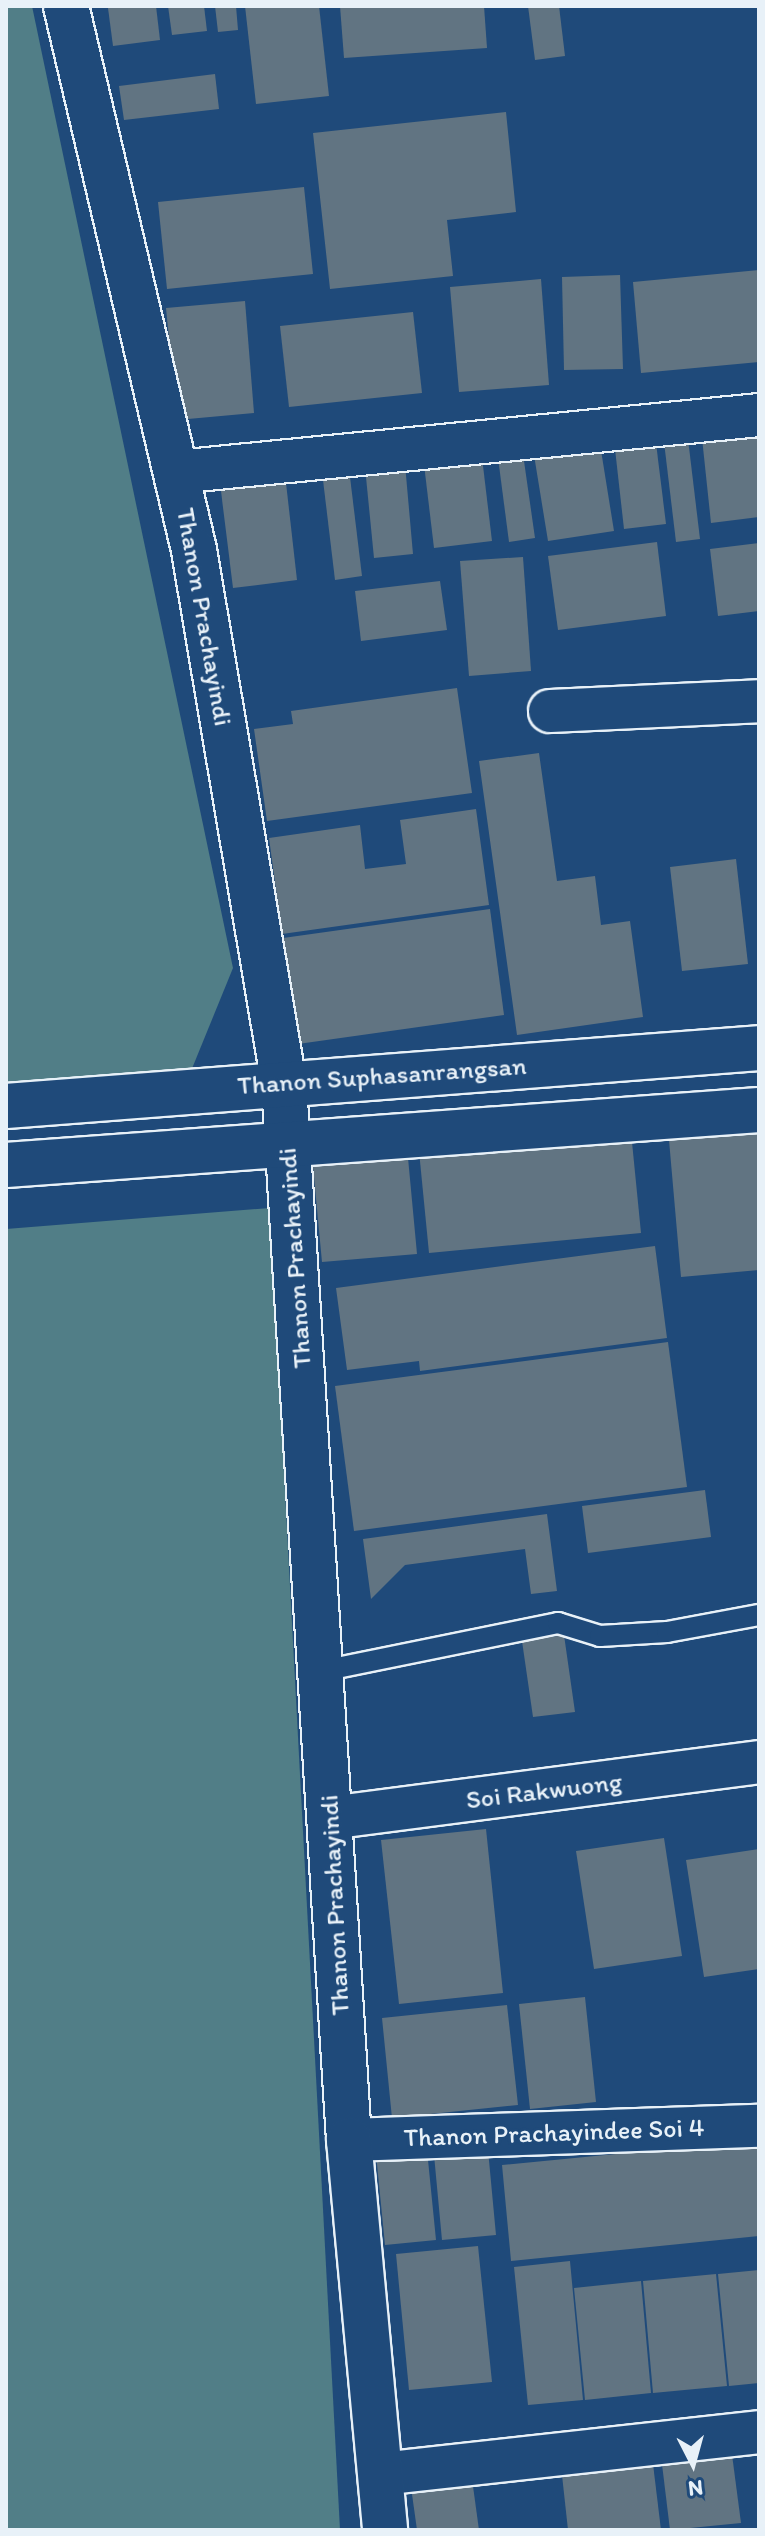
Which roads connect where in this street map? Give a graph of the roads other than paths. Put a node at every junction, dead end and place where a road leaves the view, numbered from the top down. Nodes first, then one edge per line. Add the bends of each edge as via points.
1 (66, 6) edge
2 (759, 415) edge
3 (176, 472) junction
4 (759, 701) edge
5 (550, 711) dead end
6 (759, 1048) edge
7 (284, 1084) junction
8 (6, 1106) edge
9 (759, 1110) edge
10 (288, 1143) junction
11 (6, 1165) edge
12 (759, 1615) edge
13 (322, 1671) junction
14 (759, 1762) edge
15 (329, 1818) junction
16 (759, 2126) edge
17 (349, 2140) junction
18 (759, 2432) edge
19 (380, 2474) junction
20 (385, 2530) edge

1 - 3 street, Thanon Prachayindi
2 - 3 street
3 - 7 street, Thanon Prachayindi via 194,550
4 - 5 street
6 - 7 street, Thanon Suphasanrangsan
7 - 8 street, Thanon Suphasanrangsan
7 - 10 street, Thanon Prachayindi
9 - 10 street
10 - 11 street
10 - 13 street, Thanon Prachayindi
12 - 13 lane via 667,1632 600,1636 558,1623
13 - 15 street, Thanon Prachayindi
14 - 15 street, Soi Rakwuong
15 - 17 street, Thanon Prachayindi
16 - 17 street, Thanon Prachayindee Soi 4
17 - 19 street, Thanon Prachayindi
18 - 19 street
19 - 20 street, Thanon Prachayindi

